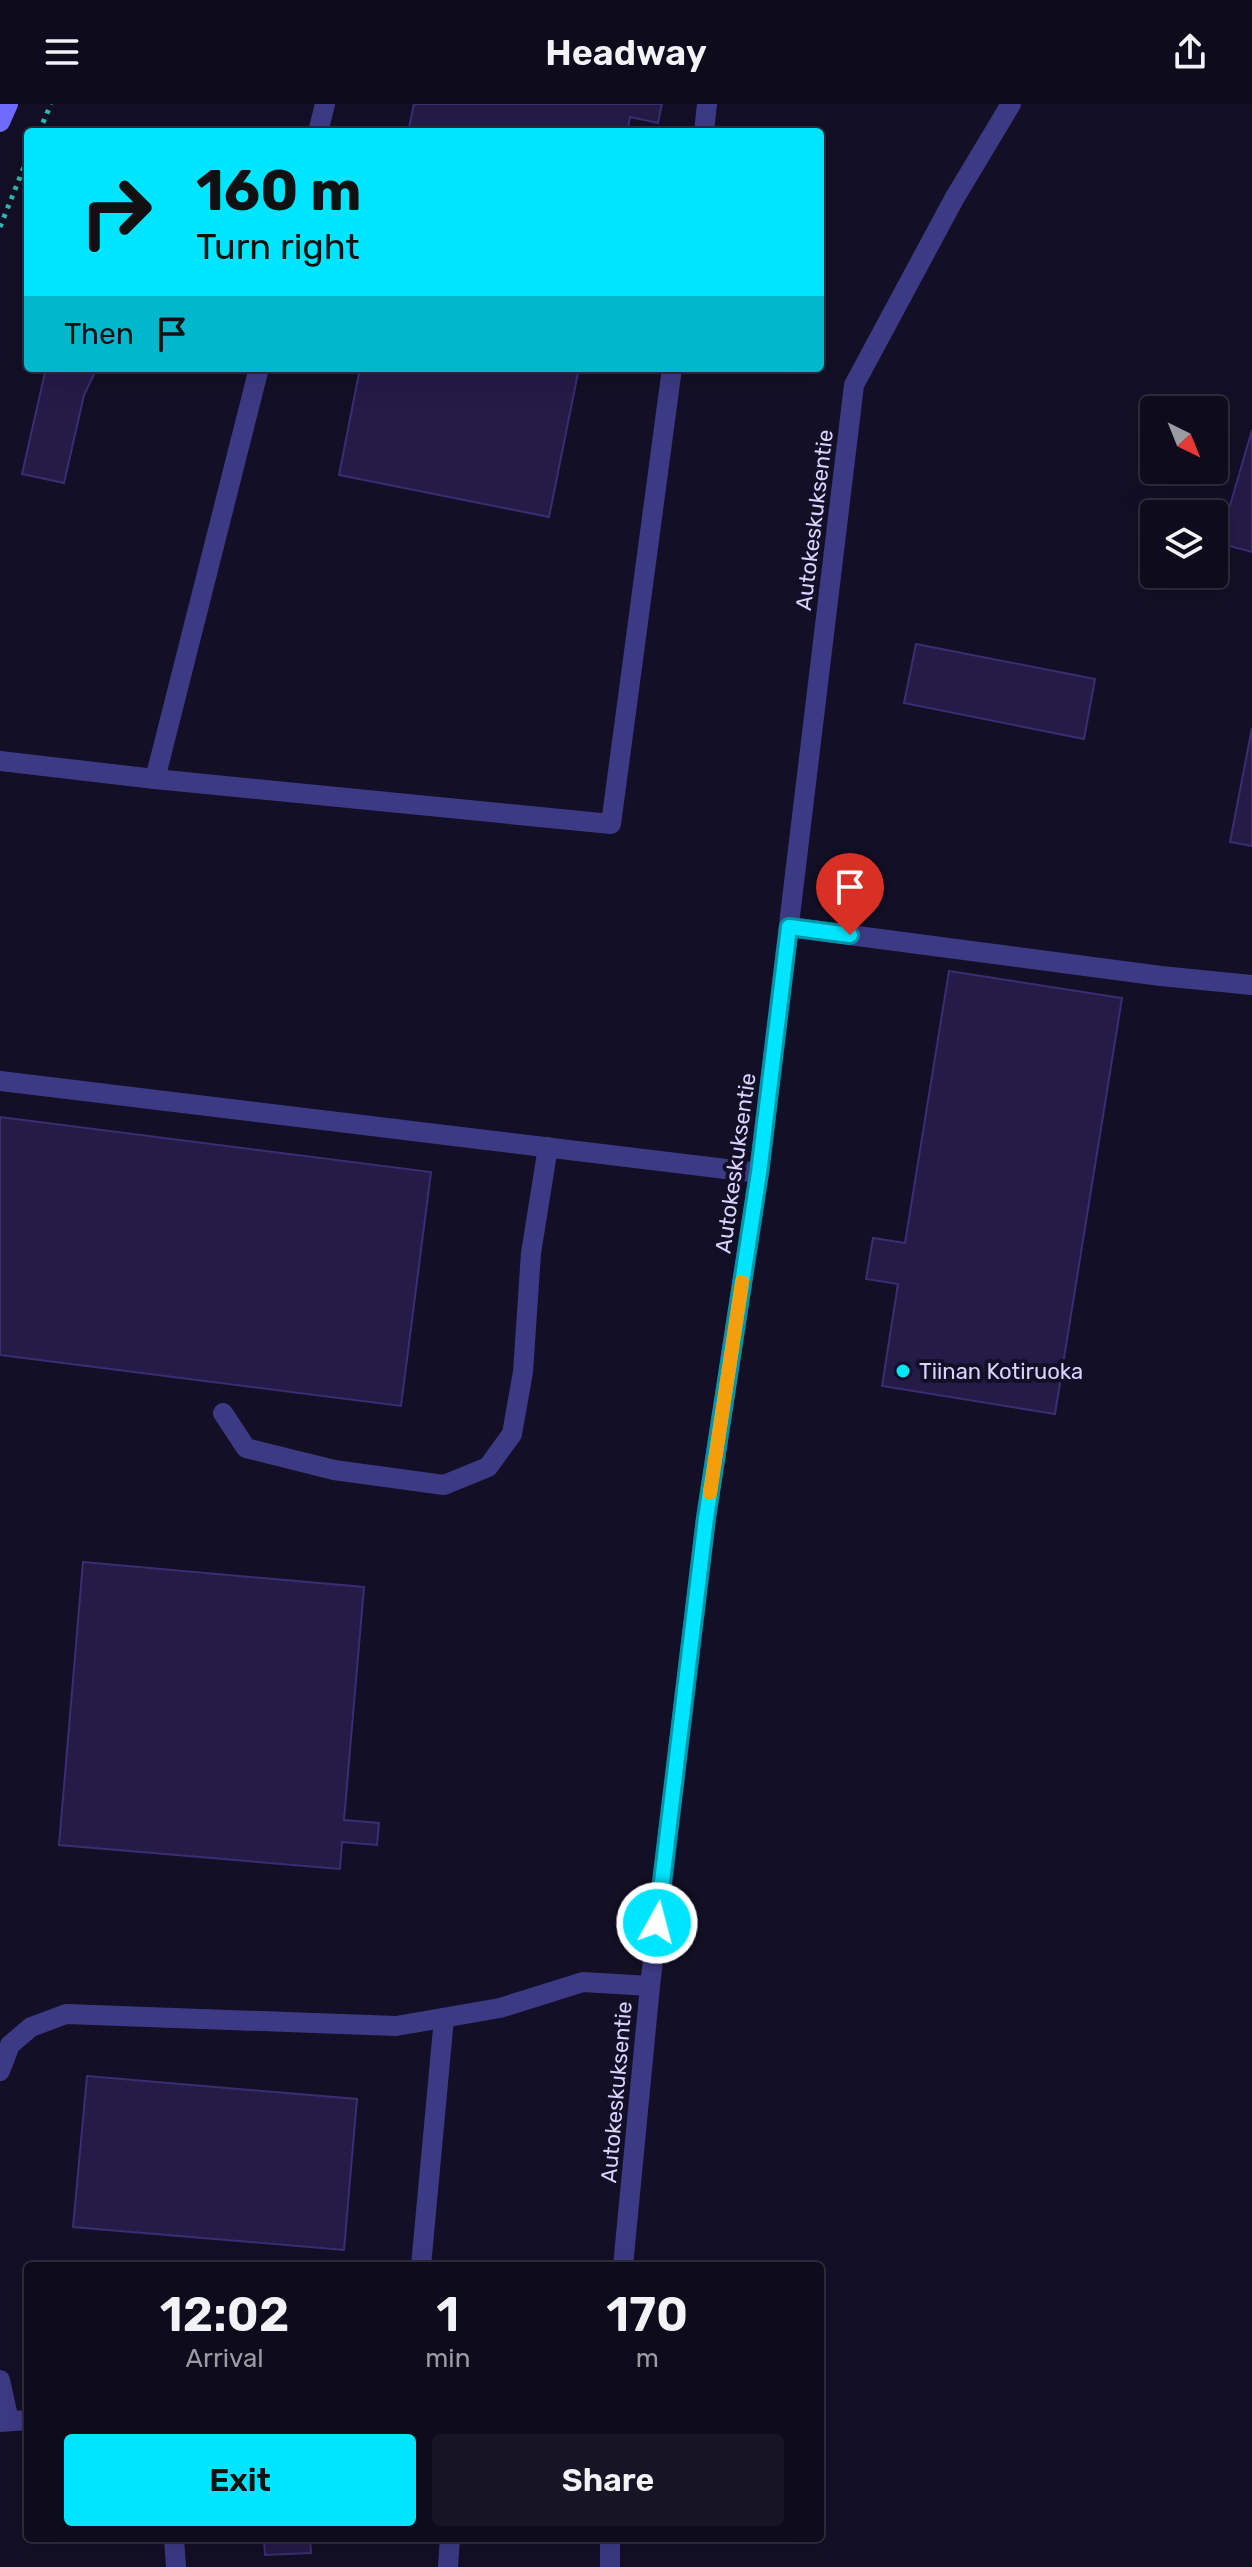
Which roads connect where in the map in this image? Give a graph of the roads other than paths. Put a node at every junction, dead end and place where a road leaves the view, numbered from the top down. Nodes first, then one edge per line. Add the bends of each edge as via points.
1 (8, 104) edge
2 (325, 104) edge
3 (707, 104) edge
4 (1011, 104) edge
5 (0, 122) edge
6 (319, 128) edge
7 (704, 128) edge
8 (258, 372) edge
9 (671, 372) edge
10 (0, 761) edge
11 (155, 779) junction
12 (789, 927) junction
13 (1252, 985) edge
14 (0, 1081) edge
15 (548, 1147) junction
16 (759, 1173) junction
17 (223, 1413) dead end
18 (650, 1986) junction
19 (444, 2018) junction
20 (0, 2071) edge
21 (421, 2262) edge
22 (623, 2262) edge
23 (0, 2380) edge
24 (12, 2421) edge
25 (174, 2542) edge
26 (450, 2542) edge
27 (610, 2542) edge
28 (176, 2567) edge
29 (448, 2567) edge
30 (610, 2567) edge

1 - 5 main road
2 - 6 street
3 - 7 street
4 - 12 street, Autokeskuksentie via 854,385
8 - 11 street
9 - 11 street via 611,824
10 - 11 street
12 - 13 street
12 - 16 street, Autokeskuksentie
14 - 15 street
15 - 16 street
15 - 17 street via 512,1434 488,1467 444,1485 334,1470 246,1448
16 - 18 street, Autokeskuksentie via 706,1518
18 - 19 street via 583,1982 500,2008
18 - 22 street, Autokeskuksentie
19 - 20 street via 396,2026 66,2014 20,2036 10,2045
19 - 21 street
23 - 24 street
25 - 28 street
26 - 29 street
27 - 30 street

